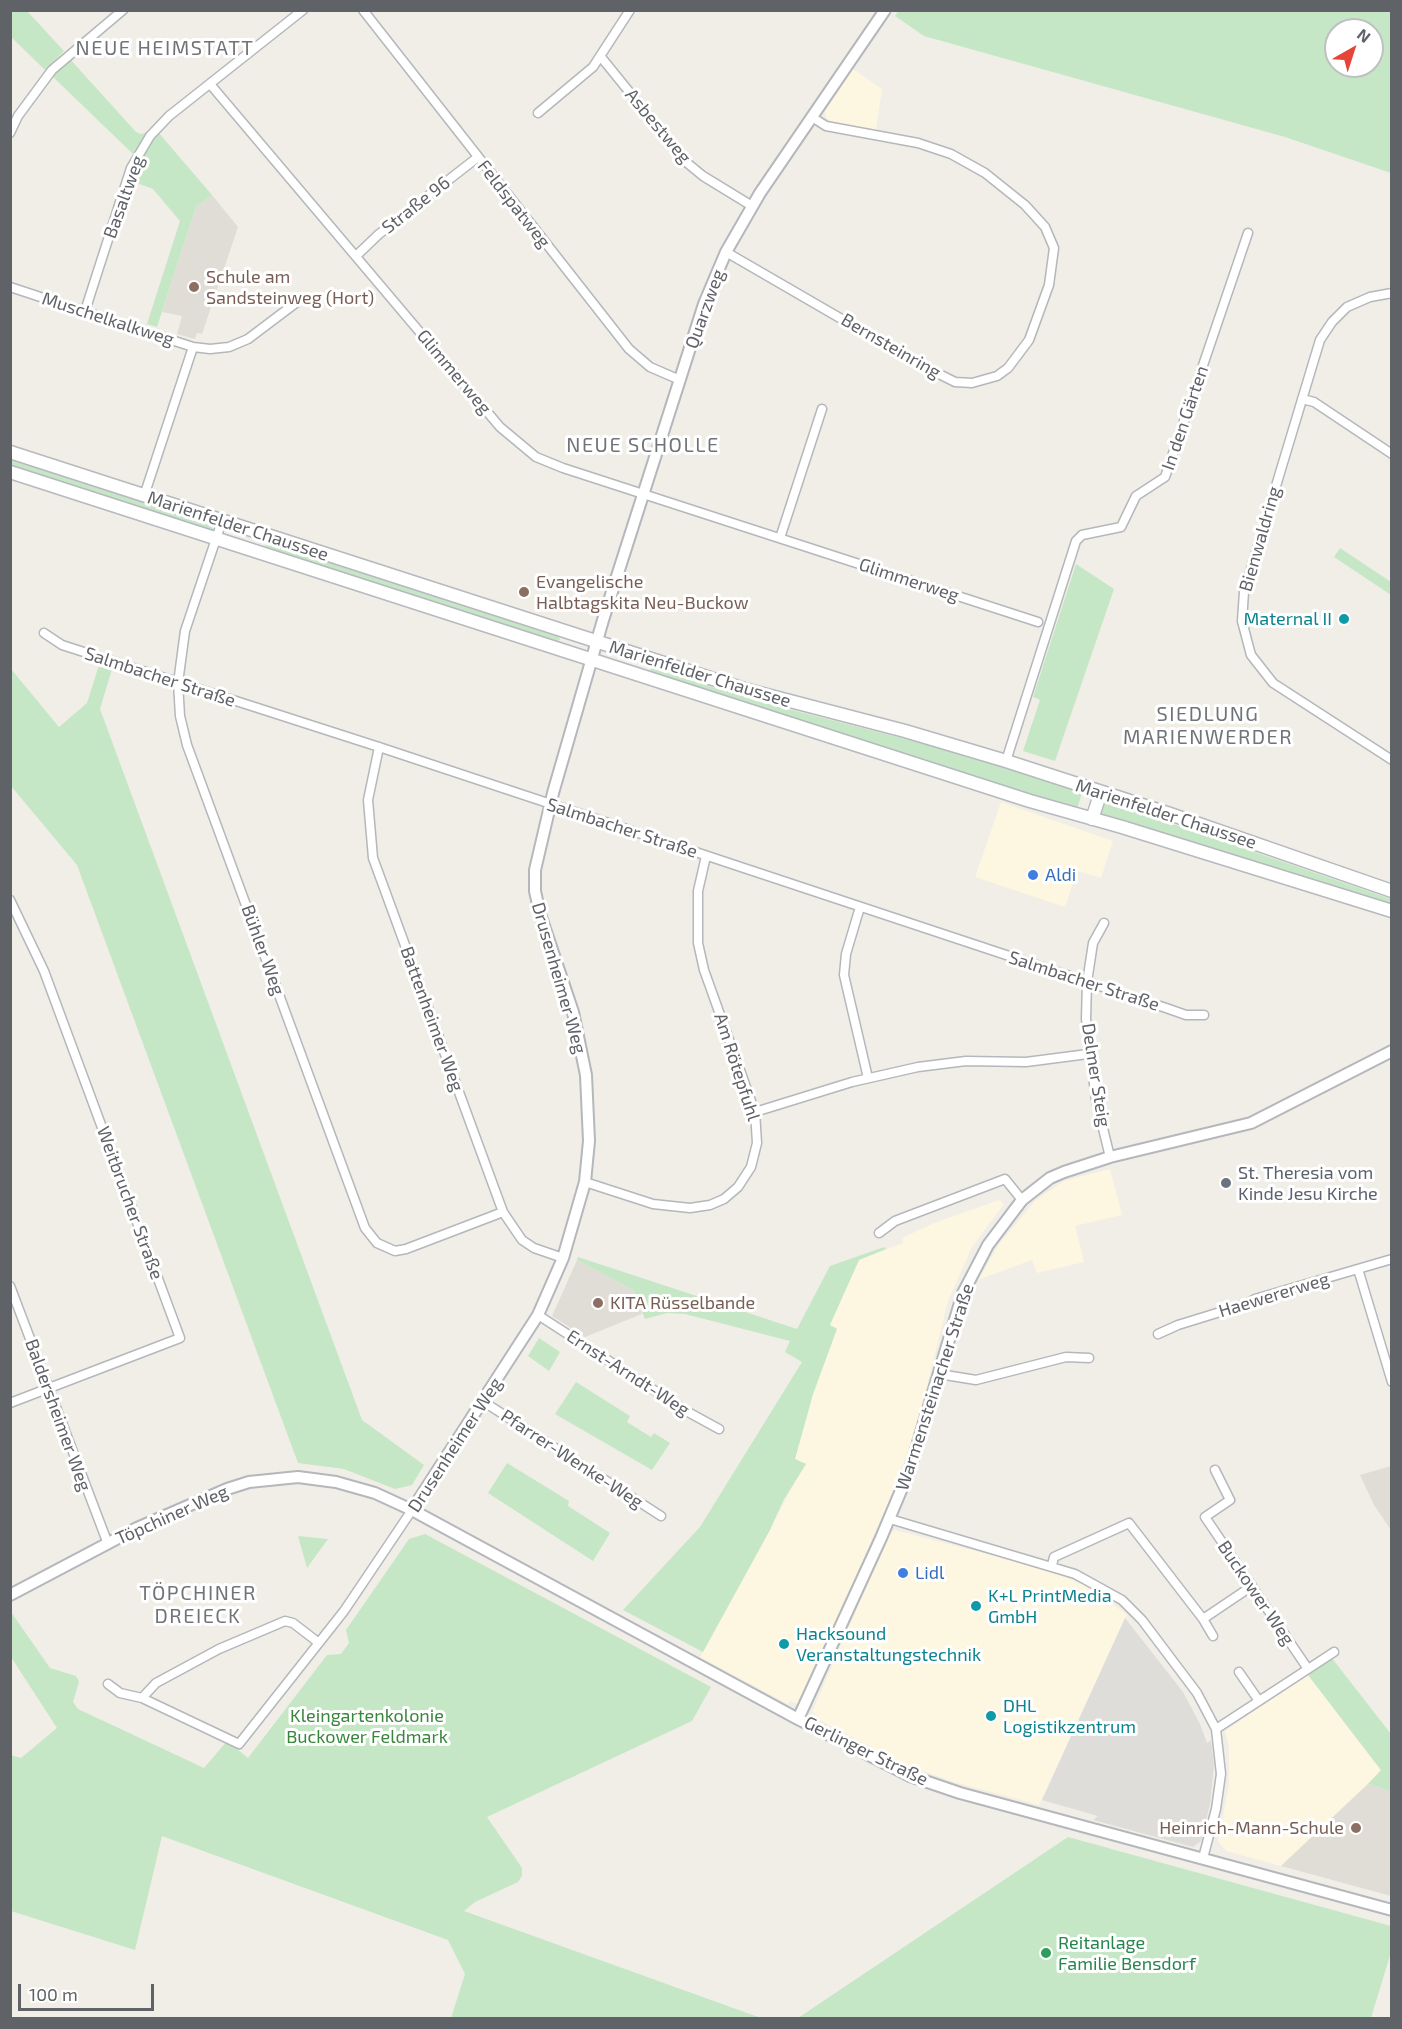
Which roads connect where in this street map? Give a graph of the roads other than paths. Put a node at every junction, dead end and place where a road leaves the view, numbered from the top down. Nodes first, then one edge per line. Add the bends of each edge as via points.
1 (123, 10) edge
2 (303, 10) edge
3 (363, 10) edge
4 (630, 10) edge
5 (885, 10) edge
6 (601, 57) junction
7 (210, 84) junction
8 (538, 113) dead end
9 (812, 117) junction
10 (10, 133) edge
11 (478, 158) junction
12 (752, 206) junction
13 (1248, 232) dead end
14 (726, 252) junction
15 (356, 256) junction
16 (10, 287) edge
17 (1392, 293) edge
18 (297, 302) dead end
19 (85, 311) junction
20 (193, 347) junction
21 (680, 380) junction
22 (1302, 399) junction
23 (822, 409) dead end
24 (10, 452) edge
25 (1392, 454) edge
26 (10, 472) edge
27 (644, 493) junction
28 (144, 496) junction
29 (222, 521) junction
30 (780, 538) junction
31 (216, 539) junction
32 (1038, 622) dead end
33 (44, 633) dead end
34 (596, 642) junction
35 (590, 660) junction
36 (178, 683) junction
37 (379, 747) junction
38 (1392, 760) edge
39 (1006, 761) junction
40 (1101, 792) junction
41 (550, 804) junction
42 (1092, 819) junction
43 (706, 856) junction
44 (1392, 891) edge
45 (10, 900) edge
46 (860, 907) junction
47 (1392, 911) edge
48 (1104, 923) dead end
49 (1087, 982) junction
50 (1204, 1015) dead end
51 (1392, 1051) edge
52 (1088, 1054) junction
53 (868, 1078) junction
54 (755, 1113) junction
55 (1110, 1157) junction
56 (585, 1182) junction
57 (1022, 1200) junction
58 (503, 1212) junction
59 (879, 1233) dead end
60 (563, 1258) junction
61 (1392, 1259) edge
62 (1358, 1269) junction
63 (10, 1286) edge
64 (538, 1315) junction
65 (1158, 1334) dead end
66 (1089, 1358) dead end
67 (939, 1374) junction
68 (1392, 1382) edge
69 (49, 1389) junction
70 (484, 1401) junction
71 (10, 1403) edge
72 (719, 1429) dead end
73 (1215, 1470) dead end
74 (412, 1510) junction
75 (661, 1516) dead end
76 (890, 1519) junction
77 (108, 1544) junction
78 (1052, 1565) junction
79 (1252, 1586) junction
80 (10, 1595) edge
81 (1203, 1619) junction
82 (1213, 1636) dead end
83 (320, 1643) junction
84 (1334, 1652) dead end
85 (1308, 1669) junction
86 (1239, 1672) dead end
87 (108, 1684) dead end
88 (142, 1698) junction
89 (1259, 1701) junction
90 (798, 1719) junction
91 (1216, 1729) junction
92 (1203, 1858) junction
93 (1392, 1910) edge

1 - 10 street via 52,70
2 - 7 street, Basaltweg
3 - 11 street, Feldspatweg
4 - 6 street
5 - 9 street, Quarzweg
6 - 8 street via 580,80
6 - 12 street, Asbestweg via 686,162
7 - 15 street, Glimmerweg
7 - 19 street, Basaltweg via 158,127 136,158
9 - 12 street, Quarzweg
9 - 14 street, Bernsteinring via 826,126 918,143 951,154 985,173 1025,205 1045,227 1054,248 1049,285 1029,340 997,376 972,383 955,382
11 - 15 street, Straße 96
11 - 21 street, Feldspatweg via 629,349 650,368
12 - 14 street, Quarzweg
13 - 39 street, In den Gärten via 1165,477 1136,496 1121,527 1082,535 1076,541
14 - 21 street, Quarzweg
15 - 27 street, Glimmerweg via 521,447 546,462
16 - 19 street, Muschelkalkweg
17 - 22 street, Bienwaldring via 1359,301 1332,322 1320,340
18 - 20 street via 239,344
19 - 20 street, Muschelkalkweg
20 - 28 street, Muschelkalkweg
21 - 27 street, Quarzweg
22 - 25 street via 1314,402
22 - 38 street, Bienwaldring via 1244,592 1244,633 1256,663 1273,683
23 - 30 street
24 - 28 main road, Marienfelder Chaussee
26 - 31 main road, Marienfelder Chaussee
27 - 30 street, Glimmerweg
27 - 34 street, Quarzweg
28 - 29 main road, Marienfelder Chaussee
29 - 31 street, Bühler Weg
29 - 34 main road, Marienfelder Chaussee
30 - 32 street, Glimmerweg
31 - 35 main road, Marienfelder Chaussee
31 - 36 street, Bühler Weg via 185,631
33 - 36 street, Salmbacher Straße via 62,645
34 - 35 street, Drusenheimer Weg
34 - 39 main road, Marienfelder Chaussee via 761,694
35 - 41 street, Drusenheimer Weg
35 - 42 main road, Marienfelder Chaussee
36 - 37 street, Salmbacher Straße
36 - 58 street, Bühler Weg via 187,745 369,1236 395,1251
37 - 41 street, Salmbacher Straße
37 - 58 street, Battenheimer Weg via 368,800 373,858
39 - 40 main road, Marienfelder Chaussee
40 - 42 main road
40 - 44 main road, Marienfelder Chaussee
41 - 43 street, Salmbacher Straße
41 - 56 street, Drusenheimer Weg via 537,850 535,891 573,1012 586,1075 589,1141
42 - 47 main road, Marienfelder Chaussee
43 - 46 street, Salmbacher Straße
43 - 54 street, Am Rötepfuhl via 697,898 698,942 704,970
45 - 69 street, Weitbrucher Straße via 44,971 180,1338
46 - 49 street, Salmbacher Straße
46 - 53 street via 847,947 844,975
48 - 49 street, Delmer Steig via 1093,943
49 - 50 street, Salmbacher Straße via 1186,1015
49 - 52 street, Delmer Steig
51 - 55 street, Warmensteinacher Straße via 1251,1123
52 - 53 street via 1026,1062 958,1061
52 - 55 street, Delmer Steig
53 - 54 street
54 - 56 street, Am Rötepfuhl via 757,1143 751,1167 738,1187 718,1201 690,1208 663,1206
55 - 57 street, Warmensteinacher Straße via 1050,1178
56 - 60 street, Drusenheimer Weg
57 - 59 street via 1005,1179 895,1221
57 - 67 street, Warmensteinacher Straße via 1000,1225 976,1265 954,1319
58 - 60 street, Battenheimer Weg via 522,1240
60 - 64 street, Drusenheimer Weg
61 - 62 street, Haewererweg
62 - 65 street, Haewererweg via 1178,1324
62 - 68 street
63 - 69 street, Baldersheimer Weg
64 - 70 street, Drusenheimer Weg
64 - 72 street, Ernst-Arndt-Weg
66 - 67 street via 1066,1357 976,1380
67 - 76 street, Warmensteinacher Straße
69 - 71 street, Weitbrucher Straße
69 - 77 street, Baldersheimer Weg
70 - 74 street, Drusenheimer Weg
70 - 75 street, Pfarrer-Wenke-Weg
73 - 79 street, Buckower Weg via 1230,1500 1202,1518
74 - 77 street, Töpchiner Weg via 375,1492 336,1482 275,1478 249,1482 202,1498
74 - 83 street, Drusenheimer Weg
74 - 90 street, Gerlinger Straße
76 - 78 street
76 - 90 street, Warmensteinacher Straße
77 - 80 street, Töpchiner Weg
78 - 81 street via 1054,1557 1129,1523
78 - 91 street via 1100,1586 1128,1605 1173,1657
79 - 81 street
79 - 85 street, Buckower Weg
81 - 82 street
83 - 88 street via 285,1621 219,1649 166,1678
83 - 88 street, Drusenheimer Weg via 238,1744
84 - 85 street
85 - 89 street
86 - 89 street
87 - 88 street, Drusenheimer Weg via 120,1693
89 - 91 street
90 - 92 street, Gerlinger Straße via 910,1776 950,1790
91 - 92 street via 1221,1774
92 - 93 street, Gerlinger Straße

